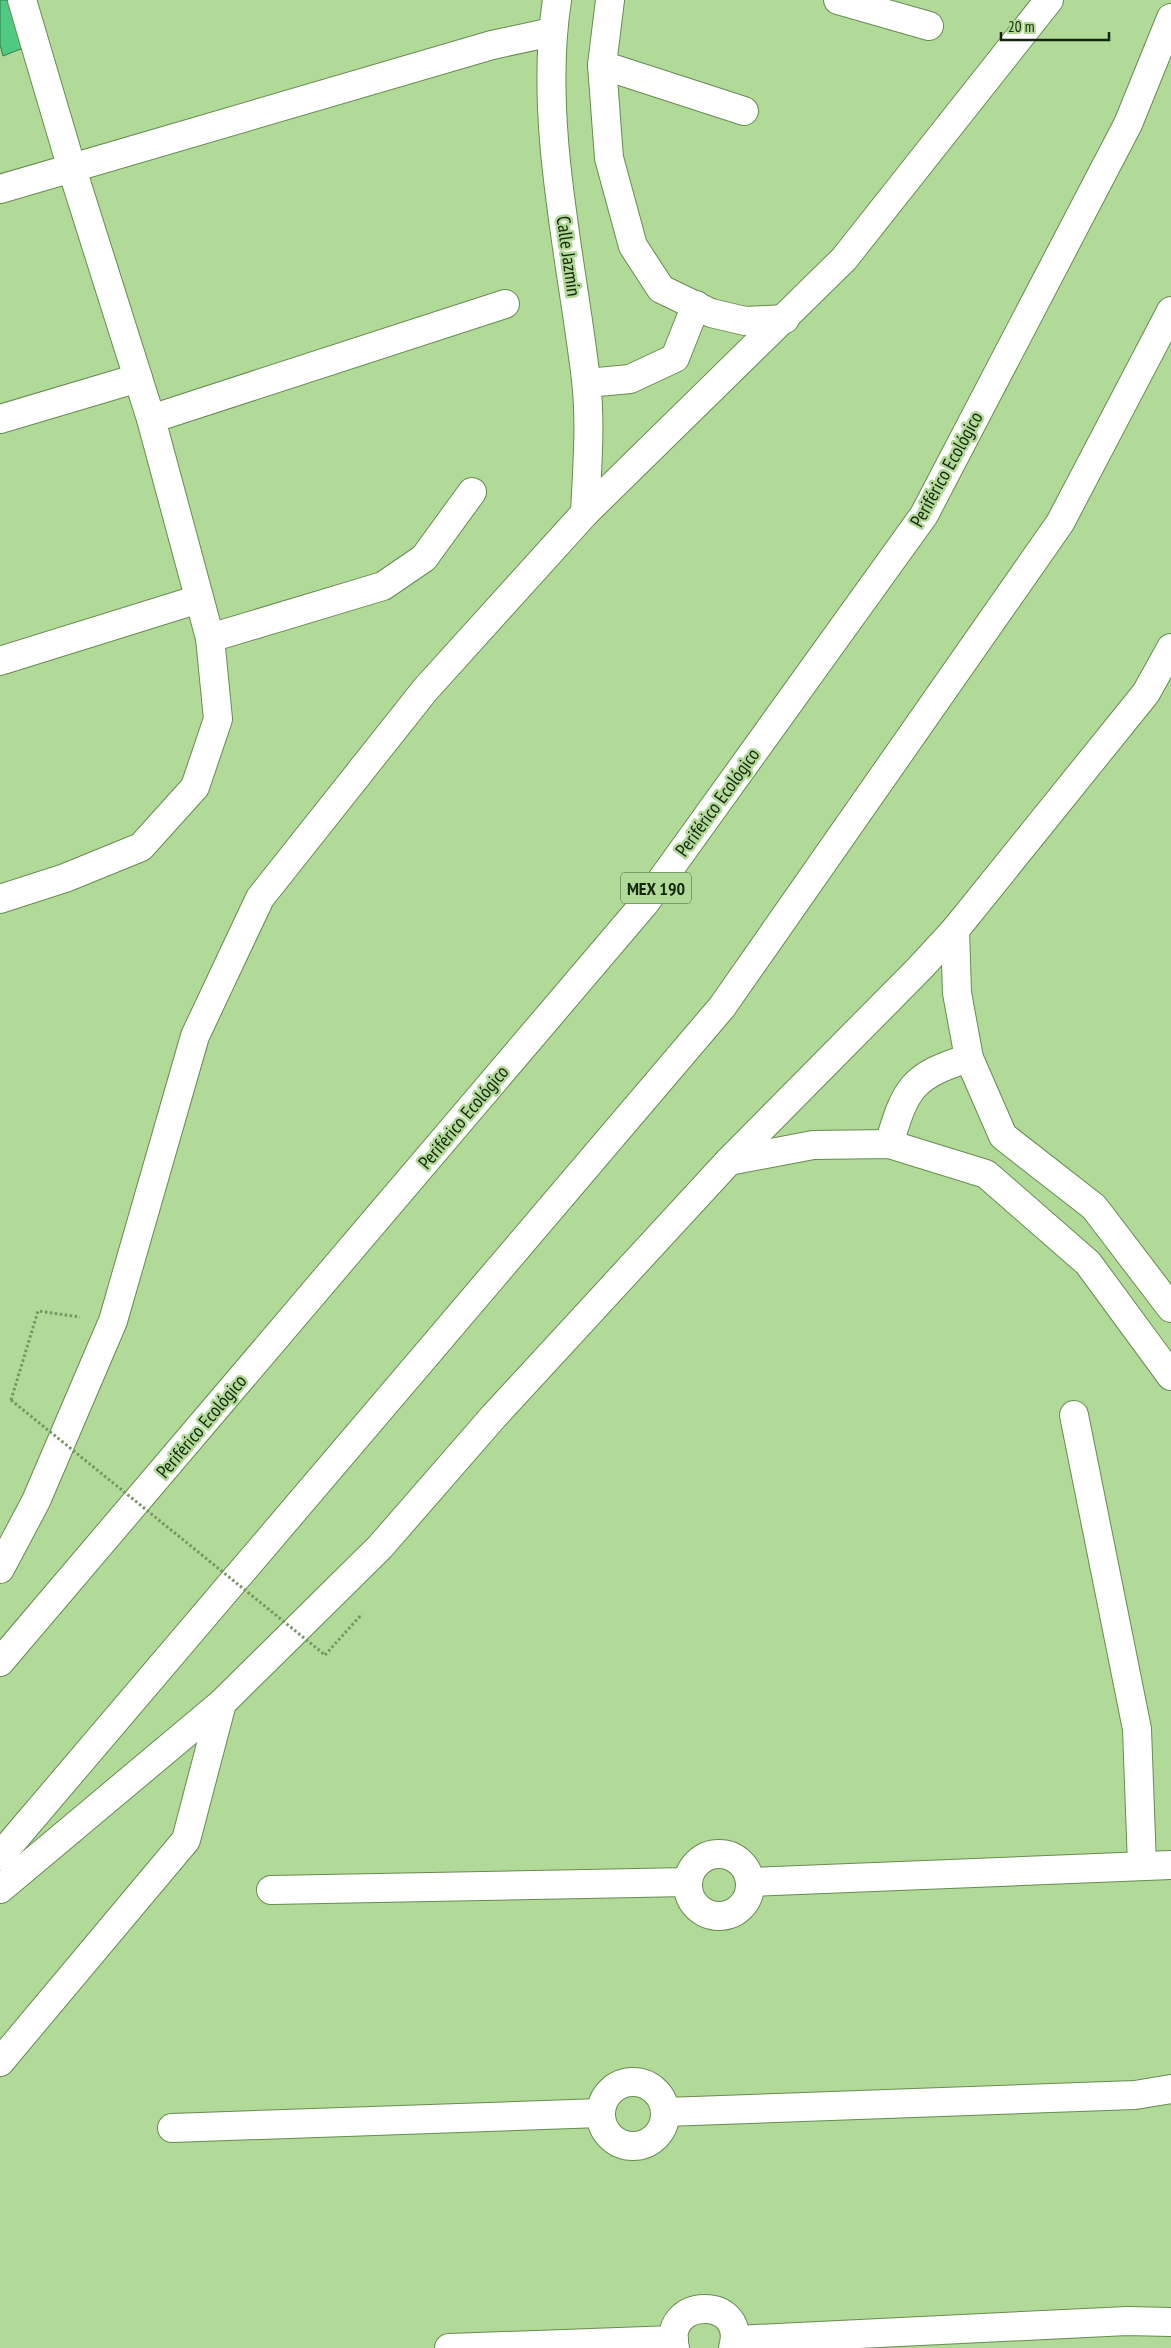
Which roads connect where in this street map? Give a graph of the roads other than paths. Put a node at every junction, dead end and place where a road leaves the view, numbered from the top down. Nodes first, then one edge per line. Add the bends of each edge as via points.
1 (22, 0) edge
2 (557, 0) edge
3 (610, 0) edge
4 (838, 0) edge
5 (1049, 0) edge
6 (1171, 18) edge
7 (929, 26) dead end
8 (552, 32) junction
9 (602, 65) junction
10 (744, 111) dead end
11 (72, 169) junction
12 (0, 189) edge
13 (505, 304) dead end
14 (696, 306) junction
15 (1171, 311) edge
16 (785, 318) junction
17 (138, 378) junction
18 (586, 382) junction
19 (0, 419) edge
20 (151, 419) junction
21 (472, 492) dead end
22 (585, 513) junction
23 (199, 600) junction
24 (210, 638) junction
25 (1171, 648) edge
26 (0, 661) edge
27 (0, 899) edge
28 (955, 930) junction
29 (969, 1058) junction
30 (889, 1144) junction
31 (729, 1161) junction
32 (1171, 1308) edge
33 (1171, 1376) edge
34 (1074, 1415) dead end
35 (0, 1569) edge
36 (0, 1662) edge
37 (222, 1702) junction
38 (0, 1856) edge
39 (1142, 1865) junction
40 (1171, 1865) edge
41 (688, 1882) junction
42 (750, 1882) junction
43 (0, 1889) edge
44 (271, 1890) dead end
45 (0, 2062) edge
46 (1171, 2089) edge
47 (666, 2112) junction
48 (601, 2113) junction
49 (172, 2128) dead end
50 (1171, 2322) edge
51 (675, 2344) edge
52 (734, 2344) edge
53 (449, 2348) edge

1 - 11 main road
2 - 8 main road, Calle Jazmín
3 - 9 main road
4 - 7 main road
5 - 16 main road via 844,259
6 - 36 main road, Periférico Ecológico / MEX 190 via 1128,124 924,515 645,903
8 - 11 main road via 492,45
8 - 18 main road, Calle Jazmín via 554,138
9 - 10 main road
9 - 14 main road via 609,158 633,246 661,289
11 - 12 main road
11 - 17 main road
13 - 20 main road
14 - 16 main road via 745,321
14 - 18 main road via 675,358 630,379
15 - 38 main road via 1060,523 722,1007
16 - 22 main road
17 - 19 main road
17 - 20 main road
18 - 22 main road, Calle Jazmín
20 - 23 main road
21 - 24 main road via 424,558 383,586
22 - 35 main road via 425,690 260,898 195,1036 113,1321 36,1501
23 - 24 main road
23 - 26 main road
24 - 27 main road via 218,719 195,787 141,847 65,878
25 - 28 main road via 1146,692
28 - 29 main road via 957,993
28 - 31 main road
29 - 30 main road via 941,1067 917,1081 900,1106
29 - 32 main road via 1003,1136 1094,1207
30 - 31 main road via 813,1145
30 - 33 main road via 986,1174 1088,1263
31 - 37 main road via 494,1416 380,1547
34 - 39 main road via 1137,1729
37 - 43 main road
37 - 45 main road via 186,1840
39 - 40 main road
39 - 42 main road
41 - 42 main road via 698,1862 718,1854 740,1862
41 - 42 main road via 689,1895 696,1906 707,1914 719,1916 742,1906 749,1895
41 - 44 main road
46 - 47 main road via 1135,2095
47 - 48 main road via 663,2100 655,2090 633,2081 611,2091 603,2101
47 - 48 main road via 664,2125 657,2136 646,2144 633,2146 620,2144 610,2136 603,2125
48 - 49 main road
50 - 52 main road via 1117,2322
51 - 52 main road via 676,2328 682,2318 704,2308 716,2310 726,2317 733,2327
51 - 53 main road

